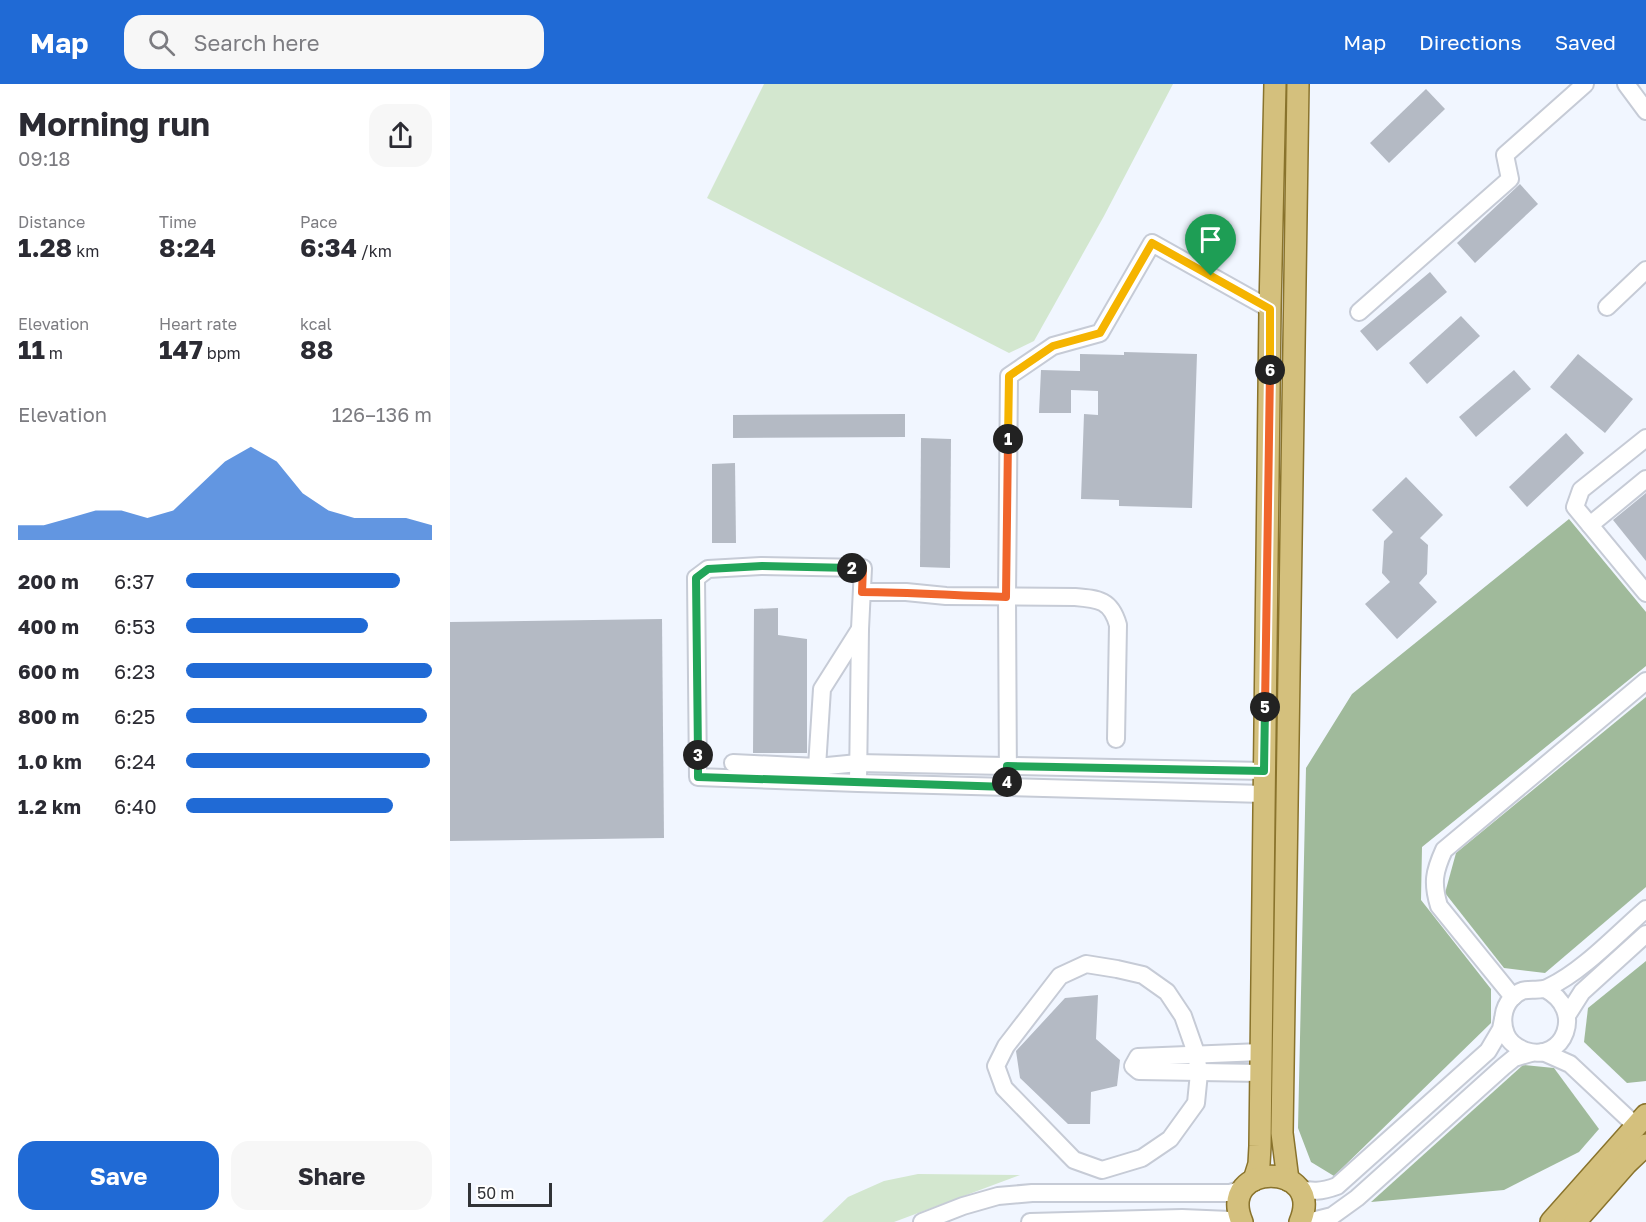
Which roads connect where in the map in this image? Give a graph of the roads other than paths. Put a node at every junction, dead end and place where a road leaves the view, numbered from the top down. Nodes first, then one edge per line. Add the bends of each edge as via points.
1 (1275, 84) edge
2 (1298, 84) edge
3 (1585, 84) edge
4 (1626, 84) edge
5 (1646, 111) edge
6 (1646, 270) edge
7 (1607, 307) dead end
8 (1270, 309) junction
9 (1359, 312) dead end
10 (1646, 438) edge
11 (1646, 479) edge
12 (1590, 525) junction
13 (862, 592) junction
14 (1646, 593) edge
15 (1006, 597) junction
16 (860, 629) junction
17 (1646, 681) edge
18 (1116, 739) dead end
19 (733, 763) dead end
20 (858, 763) junction
21 (1007, 766) junction
22 (817, 767) junction
23 (1264, 771) junction
24 (858, 783) junction
25 (1008, 787) junction
26 (1264, 794) junction
27 (1646, 909) edge
28 (1646, 934) edge
29 (1545, 989) junction
30 (1513, 997) junction
31 (1568, 1014) junction
32 (1503, 1016) junction
33 (1564, 1036) junction
34 (1537, 1052) junction
35 (1197, 1055) junction
36 (1261, 1062) junction
37 (1199, 1073) junction
38 (1581, 1074) junction
39 (1640, 1120) edge
40 (1646, 1145) edge
41 (1249, 1184) junction
42 (1293, 1184) junction
43 (922, 1222) edge
44 (1030, 1222) edge
45 (1234, 1222) edge
46 (1242, 1222) edge
47 (1300, 1222) edge
48 (1308, 1222) edge
49 (1551, 1222) edge
50 (1575, 1222) edge

1 - 8 main road
2 - 42 main road via 1282,1133
3 - 9 street via 1505,155 1510,179
4 - 5 street
6 - 7 street
8 - 15 street via 1152,243 1100,333 1053,346 1009,376
8 - 23 main road
10 - 12 street via 1581,490 1575,507
11 - 12 street
12 - 14 street
13 - 15 street
13 - 16 street
13 - 24 street via 863,568 708,569 696,578 698,777
15 - 18 street via 1095,598 1114,613 1118,625
15 - 21 street
16 - 20 street
16 - 22 street via 822,689
17 - 30 street via 1444,850 1436,867 1434,887 1439,906
19 - 22 street
20 - 21 street
20 - 22 street
20 - 24 street
21 - 23 street
21 - 25 street
23 - 26 main road
24 - 25 street
25 - 26 street
26 - 36 main road
27 - 29 street via 1566,978
28 - 31 street via 1582,992
29 - 30 street via 1533,988
29 - 31 street via 1563,1003
30 - 32 street
31 - 33 street
32 - 34 street via 1505,1033 1511,1042 1520,1049
32 - 42 street via 1501,1029 1488,1051 1337,1186 1312,1192
33 - 34 street via 1552,1048
33 - 38 street
34 - 38 street via 1558,1058
34 - 48 street via 1514,1058 1358,1198 1332,1216
35 - 36 street
35 - 37 street
35 - 37 street via 1138,1057 1133,1066 1138,1071
35 - 37 street via 1183,1016 1167,992 1143,975 1086,964 1060,976 1006,1046 996,1066 1004,1088 1074,1160 1102,1170 1142,1158 1170,1139 1196,1103
36 - 37 street
36 - 41 main road via 1259,1164
38 - 39 street
39 - 49 main road
40 - 50 main road
41 - 42 main road via 1271,1175
41 - 43 street via 1230,1193 1053,1191 998,1196
41 - 46 main road via 1240,1198
42 - 47 main road via 1303,1206
44 - 45 street via 1182,1218

